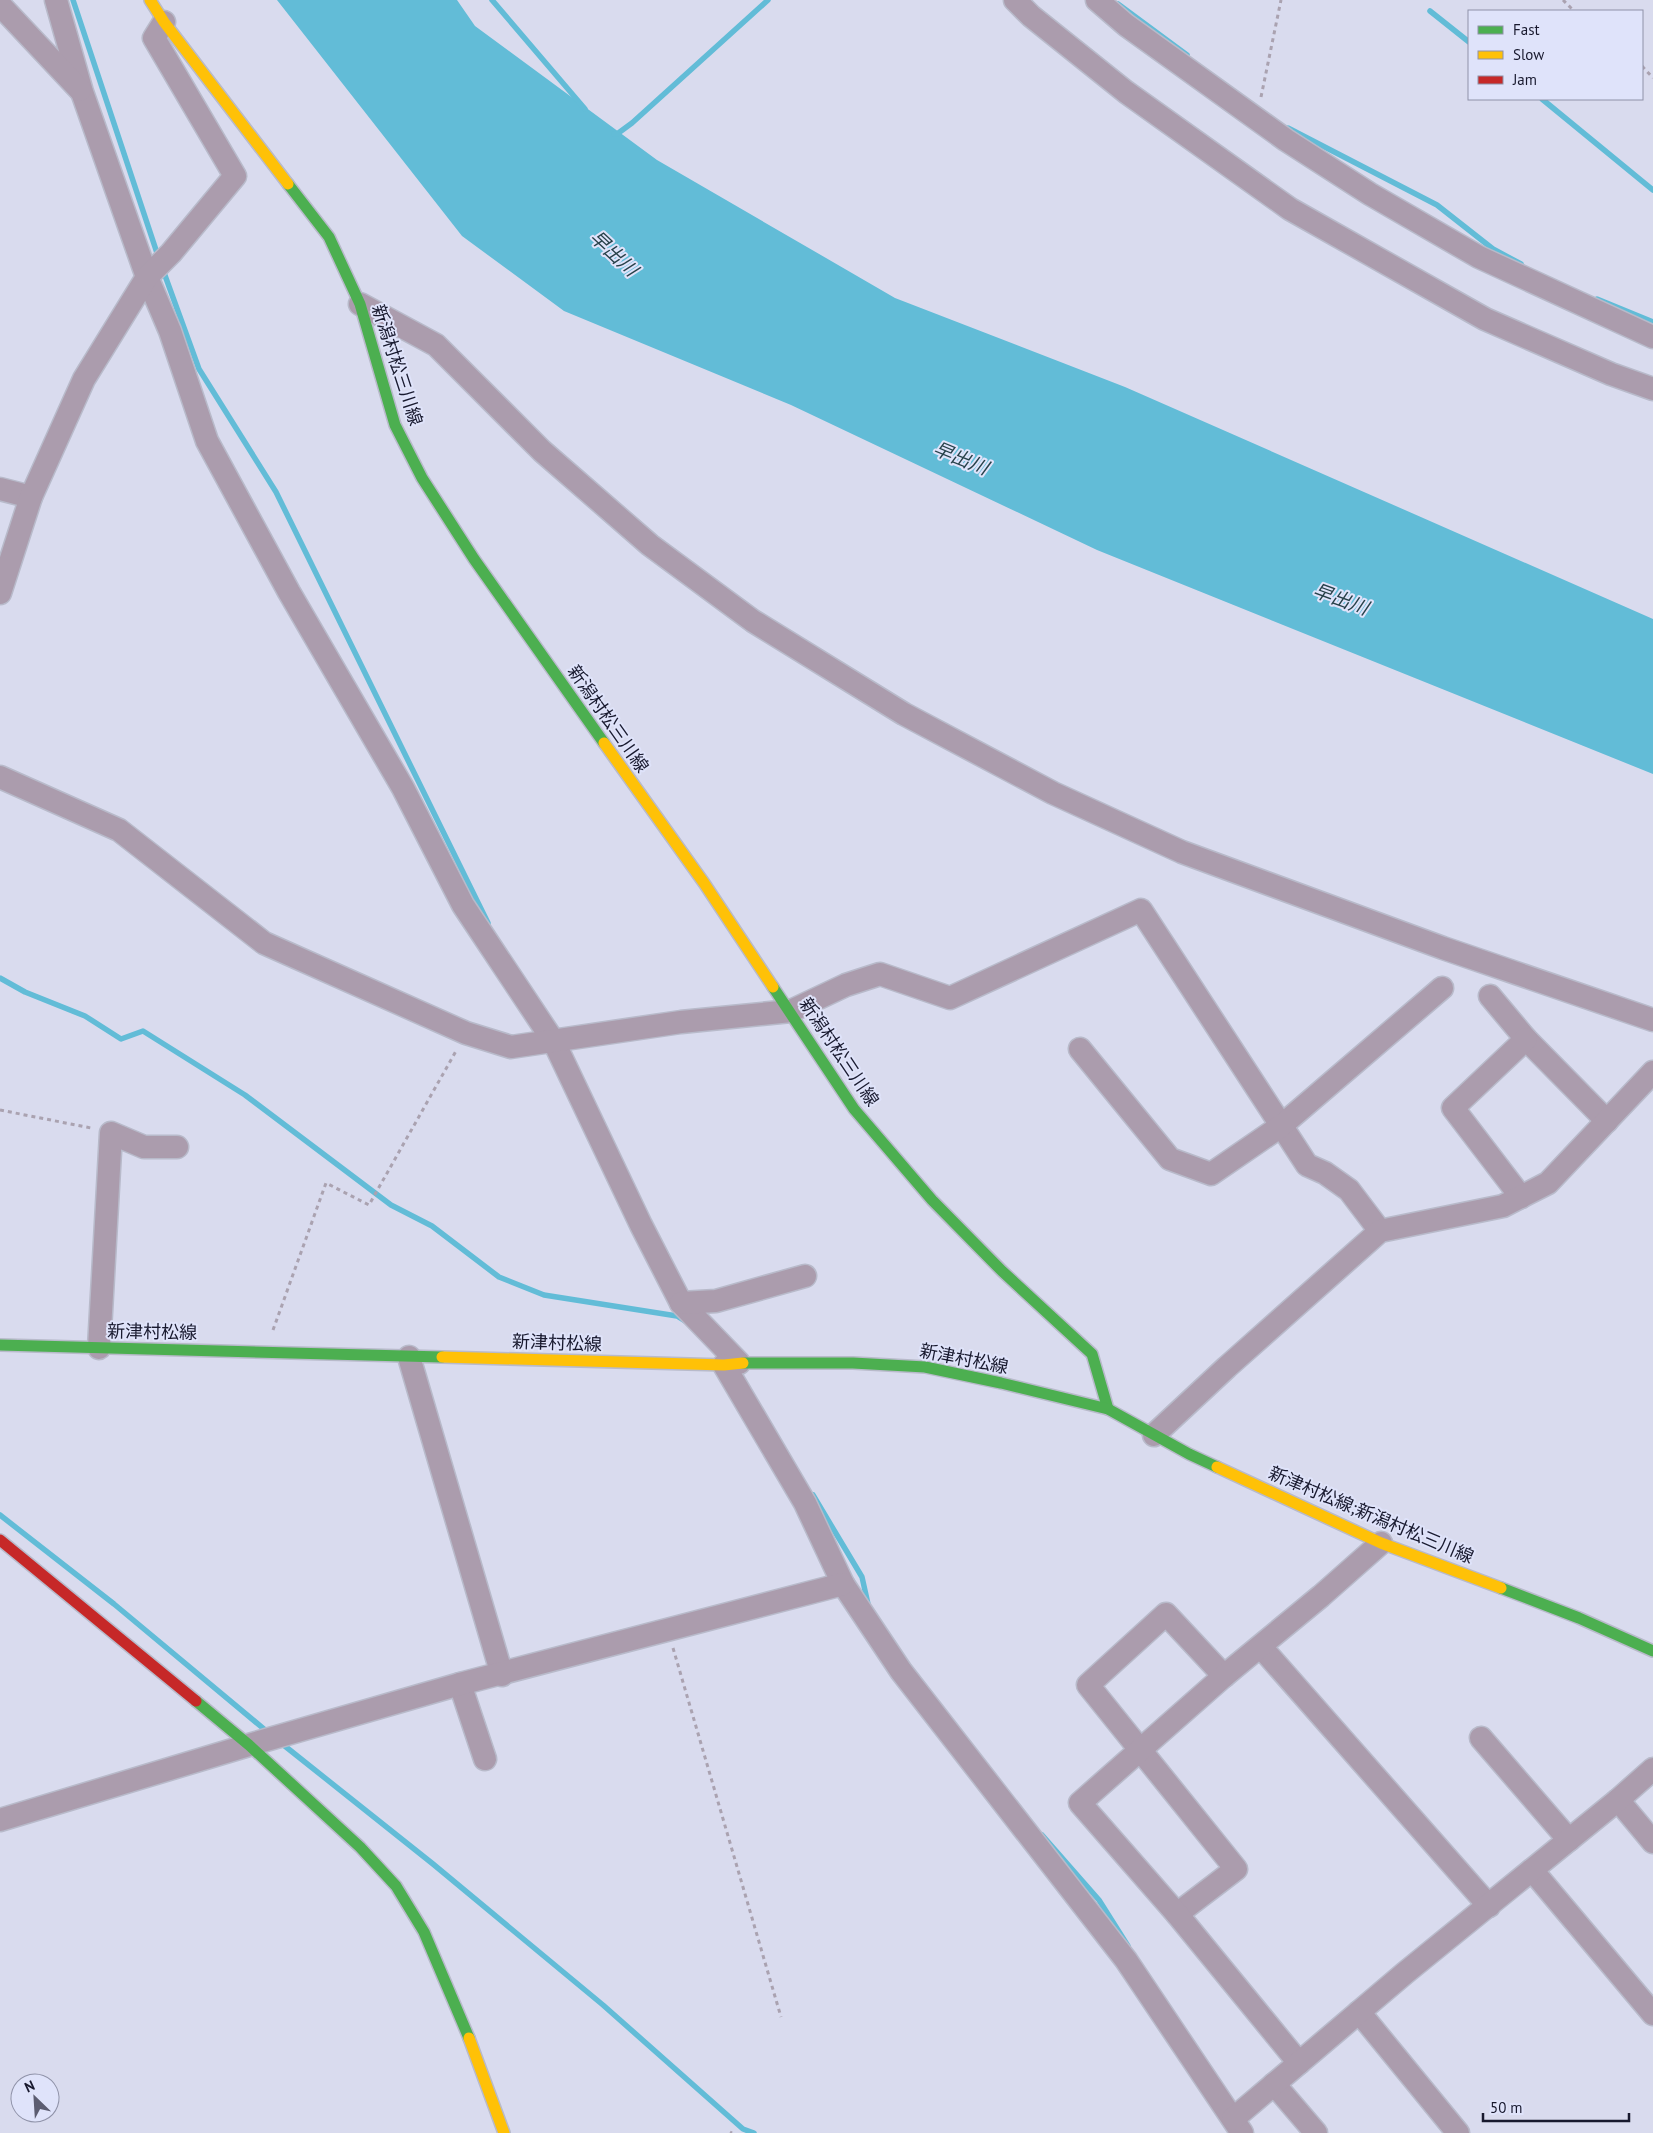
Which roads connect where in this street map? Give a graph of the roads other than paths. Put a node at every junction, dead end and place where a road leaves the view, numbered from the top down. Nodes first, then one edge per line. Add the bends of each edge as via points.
1 (56, 0) edge
2 (150, 0) edge
3 (1015, 0) edge
4 (1097, 0) edge
5 (0, 5) edge
6 (164, 22) junction
7 (82, 92) junction
8 (147, 277) junction
9 (360, 304) junction
10 (1653, 337) edge
11 (1653, 389) edge
12 (0, 489) edge
13 (31, 497) junction
14 (0, 593) edge
15 (0, 777) edge
16 (1442, 988) dead end
17 (1490, 996) dead end
18 (791, 1011) junction
19 (1653, 1020) edge
20 (1526, 1039) junction
21 (554, 1042) junction
22 (1080, 1049) dead end
23 (1653, 1072) edge
24 (1608, 1121) junction
25 (1281, 1126) junction
26 (177, 1147) dead end
27 (1521, 1197) junction
28 (1380, 1231) junction
29 (805, 1276) dead end
30 (681, 1303) junction
31 (0, 1345) edge
32 (99, 1348) junction
33 (409, 1357) junction
34 (732, 1364) junction
35 (1108, 1410) junction
36 (1154, 1435) junction
37 (0, 1540) edge
38 (1382, 1543) junction
39 (842, 1584) junction
40 (1261, 1647) junction
41 (1653, 1651) edge
42 (502, 1675) junction
43 (1224, 1676) junction
44 (460, 1684) junction
45 (1481, 1738) dead end
46 (249, 1745) junction
47 (1141, 1750) junction
48 (485, 1759) dead end
49 (1653, 1769) edge
50 (1618, 1800) junction
51 (0, 1820) edge
52 (1569, 1840) junction
53 (1653, 1842) edge
54 (1532, 1870) junction
55 (1488, 1906) junction
56 (1177, 1914) junction
57 (1359, 2012) junction
58 (1653, 2014) edge
59 (1299, 2063) junction
60 (1274, 2084) junction
61 (1237, 2126) edge
62 (504, 2133) edge
63 (1316, 2133) edge
64 (1458, 2133) edge

1 - 7 street
2 - 6 main road, 新潟村松三川線
3 - 11 street via 1126,92 1290,209 1485,319
4 - 10 street via 1126,25 1249,114 1370,194 1479,257
5 - 7 street
6 - 8 street via 154,38 235,176
6 - 9 main road, 新潟村松三川線 via 329,237
7 - 8 street
8 - 13 street via 84,379
8 - 21 street via 170,332 207,441 403,788 464,904
9 - 18 main road, 新潟村松三川線 via 396,425 422,478 474,559
9 - 19 street via 436,345 542,451 650,545 753,621 904,714 1053,793 1182,852 1443,948
12 - 13 street
13 - 14 street
15 - 21 street via 119,830 264,943 466,1033 511,1047
16 - 25 street
17 - 20 street
18 - 21 street via 681,1022
18 - 25 street via 846,985 880,974 950,998 1141,910
18 - 35 main road, 新潟村松三川線 via 854,1109 932,1200 1002,1271 1092,1354
20 - 24 street
20 - 27 street via 1453,1108
21 - 30 street
22 - 25 street via 1170,1159 1211,1174
23 - 24 street
24 - 27 street via 1548,1183
25 - 28 street via 1307,1165 1349,1190
26 - 32 street via 144,1146 112,1132
27 - 28 street via 1503,1206
28 - 36 street
29 - 30 street via 716,1301
30 - 34 street
31 - 32 main road, 新津村松線
32 - 33 main road, 新津村松線
33 - 34 main road, 新津村松線
33 - 42 street
34 - 35 main road, 新津村松線 via 853,1363 925,1367
34 - 39 street via 805,1503
35 - 36 main road, 新津村松線;新潟村松三川線
36 - 38 main road, 新津村松線;新潟村松三川線
37 - 46 main road
38 - 40 street
38 - 41 main road, 新津村松線;新潟村松三川線 via 1579,1618
39 - 42 street
39 - 61 street via 901,1671 1126,1960
40 - 43 street
40 - 55 street
42 - 44 street
43 - 47 street
43 - 47 street via 1166,1614 1088,1685
44 - 46 street
44 - 48 street
45 - 52 street
46 - 51 street
46 - 62 main road via 360,1847 396,1886 424,1932 465,2027
47 - 56 street via 1236,1869
47 - 56 street via 1080,1803
49 - 50 street
50 - 52 street
50 - 53 street
52 - 54 street
54 - 55 street
54 - 58 street
55 - 57 street
56 - 59 street
57 - 59 street
57 - 64 street
59 - 60 street
60 - 61 street
60 - 63 street

